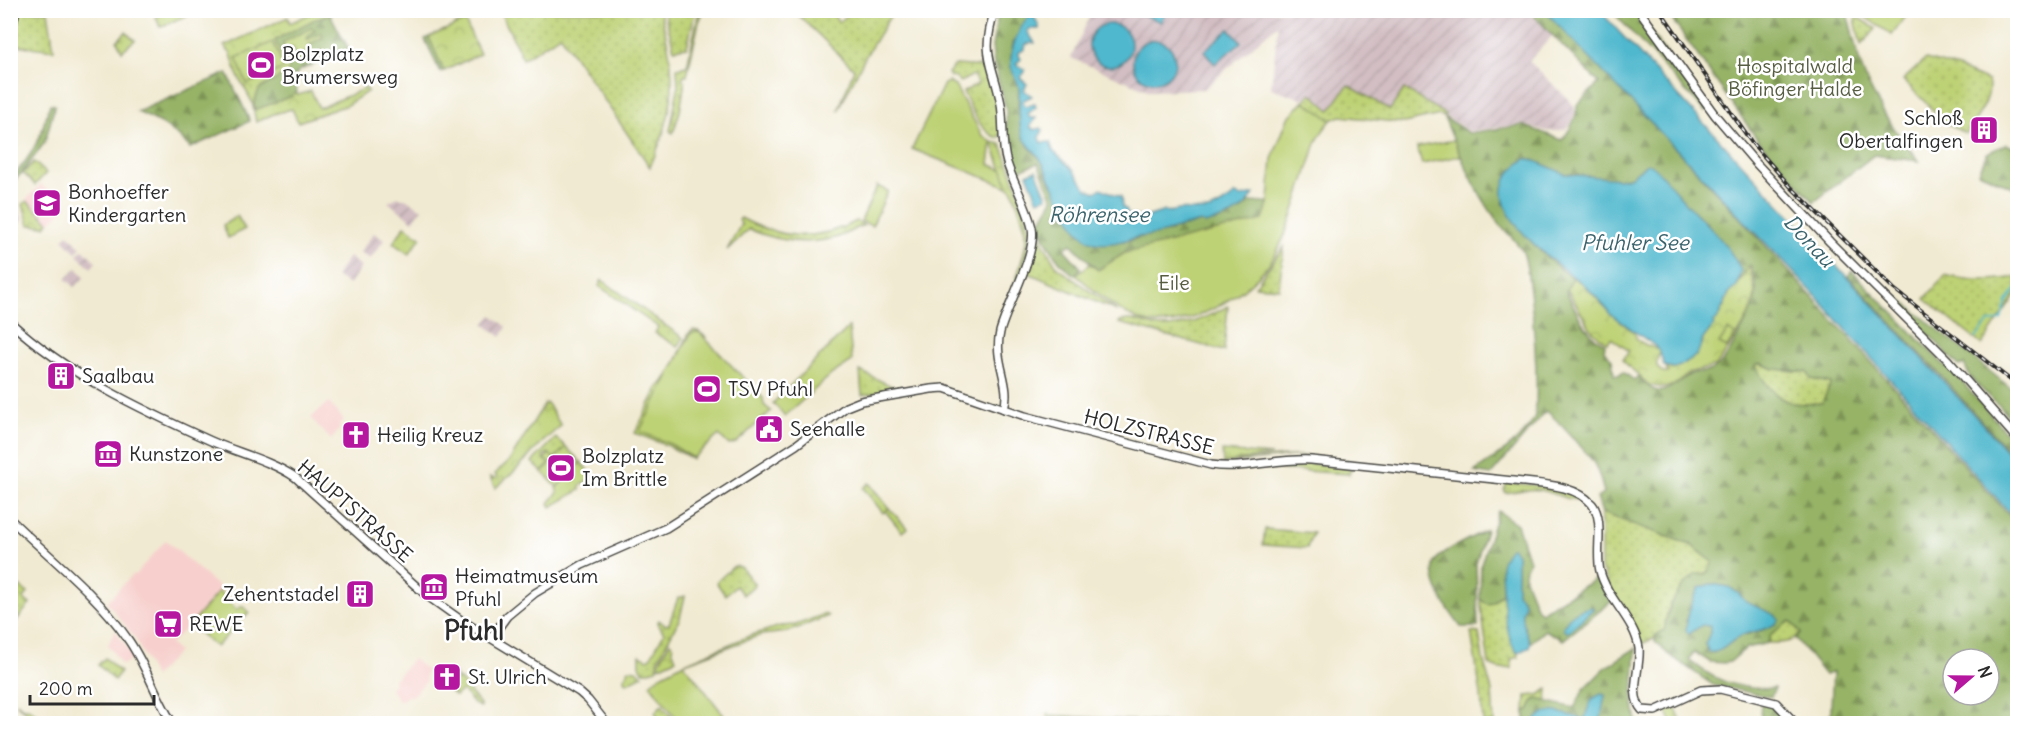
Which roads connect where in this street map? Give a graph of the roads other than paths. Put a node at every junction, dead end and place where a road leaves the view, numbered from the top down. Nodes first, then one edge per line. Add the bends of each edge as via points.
1 (16, 10) edge
2 (995, 10) edge
3 (1640, 10) edge
4 (10, 35) edge
5 (10, 322) edge
6 (1004, 409) junction
7 (2018, 440) edge
8 (10, 519) edge
9 (491, 638) junction
10 (173, 723) edge
11 (607, 723) edge
12 (1796, 723) edge

1 - 4 street
2 - 6 street via 988,36 988,57 1001,104 1006,160 1030,221 1032,239 998,344 1006,392
3 - 7 street via 1723,124 1790,201 1948,360
5 - 9 street, HAUPTSTRASSE via 109,392 295,477 426,595
6 - 9 street, HOLZSTRASSE via 937,388 852,404 771,462 661,531 582,565 530,597 507,616
6 - 12 street, HOLZSTRASSE via 1211,465 1227,467 1302,459 1533,483 1572,491 1594,508 1602,578 1635,633 1639,657 1636,700 1642,710 1655,711 1701,690 1720,689 1776,703
8 - 10 street via 112,618 139,657
9 - 11 street, HAUPTSTRASSE via 579,692

